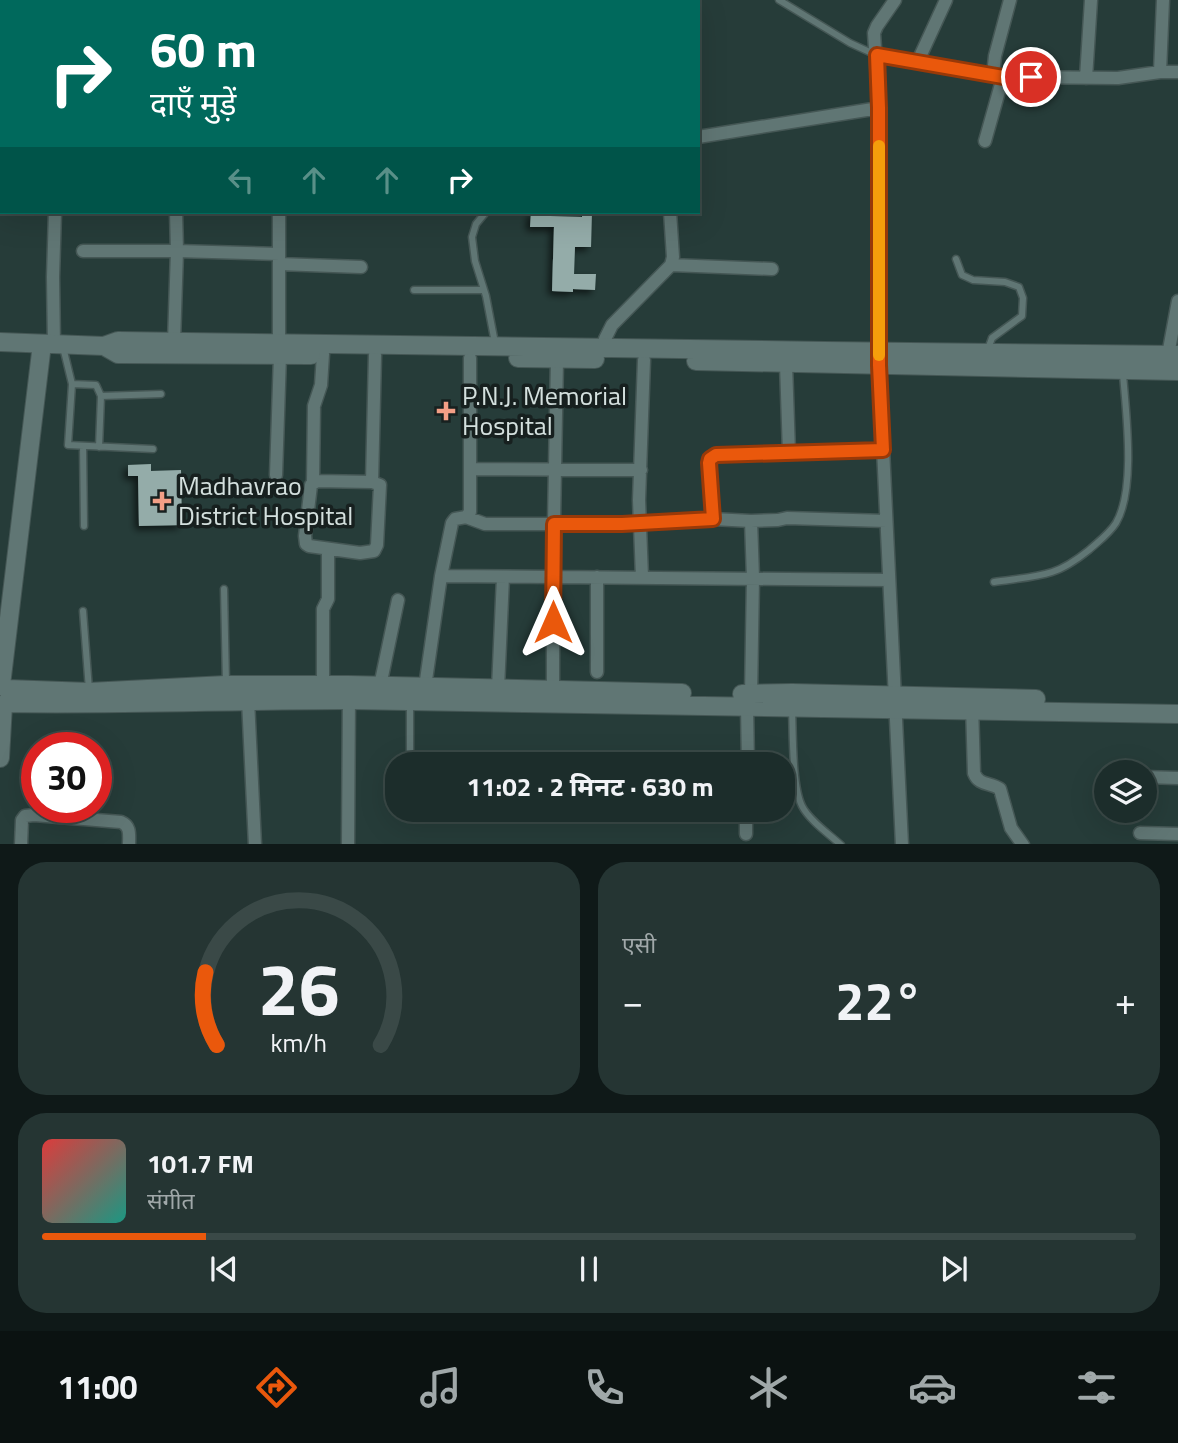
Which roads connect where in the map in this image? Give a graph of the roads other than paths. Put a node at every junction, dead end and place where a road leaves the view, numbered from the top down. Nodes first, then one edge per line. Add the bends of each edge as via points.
1 (779, 0) edge
2 (895, 0) edge
3 (946, 0) edge
4 (1010, 0) edge
5 (1091, 0) edge
6 (1163, 0) edge
7 (877, 55) junction
8 (918, 61) junction
9 (1160, 72) junction
10 (1178, 72) edge
11 (998, 76) junction
12 (1086, 78) junction
13 (879, 108) junction
14 (700, 137) edge
15 (985, 141) dead end
16 (55, 214) edge
17 (176, 214) edge
18 (279, 214) edge
19 (484, 214) edge
20 (670, 214) edge
21 (83, 251) dead end
22 (177, 251) junction
23 (279, 259) junction
24 (956, 259) dead end
25 (671, 265) junction
26 (362, 267) dead end
27 (772, 269) dead end
28 (414, 290) dead end
29 (484, 290) junction
30 (1178, 301) edge
31 (0, 342) edge
32 (174, 342) junction
33 (53, 345) junction
34 (104, 346) junction
35 (496, 346) junction
36 (604, 348) junction
37 (279, 349) junction
38 (534, 353) junction
39 (987, 353) junction
40 (323, 354) junction
41 (375, 355) junction
42 (1173, 355) edge
43 (470, 358) junction
44 (879, 358) junction
45 (557, 359) junction
46 (644, 360) junction
47 (1122, 362) junction
48 (786, 364) junction
49 (1178, 371) edge
50 (72, 384) junction
51 (161, 394) dead end
52 (101, 396) junction
53 (83, 446) junction
54 (100, 447) junction
55 (153, 449) dead end
56 (883, 450) junction
57 (789, 453) junction
58 (470, 469) junction
59 (555, 469) junction
60 (641, 470) junction
61 (276, 475) dead end
62 (313, 482) junction
63 (372, 482) junction
64 (466, 517) junction
65 (713, 519) junction
66 (751, 521) junction
67 (886, 521) junction
68 (554, 524) junction
69 (640, 524) junction
70 (84, 526) dead end
71 (328, 549) junction
72 (441, 576) junction
73 (503, 577) junction
74 (552, 577) junction
75 (597, 577) junction
76 (642, 578) junction
77 (753, 578) junction
78 (889, 580) junction
79 (994, 582) dead end
80 (224, 589) dead end
81 (398, 600) dead end
82 (83, 611) dead end
83 (597, 672) dead end
84 (226, 685) junction
85 (323, 686) junction
86 (380, 686) junction
87 (425, 687) junction
88 (498, 688) junction
89 (553, 689) junction
90 (89, 692) junction
91 (349, 693) junction
92 (3, 696) edge
93 (248, 700) junction
94 (749, 700) junction
95 (410, 701) junction
96 (894, 702) junction
97 (1178, 702) edge
98 (972, 704) junction
99 (792, 707) junction
100 (1178, 714) edge
101 (410, 752) edge
102 (748, 752) edge
103 (0, 758) edge
104 (1157, 777) edge
105 (1178, 778) edge
106 (746, 822) edge
107 (1140, 833) dead end
108 (746, 834) dead end
109 (1178, 834) edge
110 (21, 844) edge
111 (129, 844) edge
112 (255, 844) edge
113 (348, 844) edge
114 (840, 844) edge
115 (902, 844) edge
116 (1022, 844) edge

1 - 7 lane
2 - 7 street via 874,33
3 - 8 street
4 - 11 street via 998,45
5 - 12 street
6 - 9 street
7 - 8 street
7 - 13 street
8 - 11 street
9 - 10 street
9 - 12 street
11 - 12 street
11 - 15 street
13 - 14 street
13 - 44 street
16 - 33 street
17 - 22 street
18 - 23 street
19 - 29 lane via 472,237
20 - 25 street
21 - 22 street
22 - 23 street
22 - 32 street
23 - 26 street
23 - 37 street
24 - 39 lane via 962,275 1019,287 1023,298 1022,316 992,338
25 - 27 street
25 - 36 street via 612,325
28 - 29 lane
29 - 35 lane
30 - 42 street
31 - 33 street
32 - 34 street via 118,341
32 - 37 street
33 - 34 street
33 - 50 lane
33 - 92 street
34 - 37 street via 118,354
35 - 37 street
35 - 38 street
36 - 38 street
36 - 44 street
37 - 40 street
37 - 61 street
38 - 43 street
38 - 45 street
39 - 44 street
39 - 47 street
40 - 41 street
40 - 62 street via 314,406
41 - 43 street
41 - 63 street
42 - 47 street
43 - 58 street
44 - 47 street
44 - 48 street
44 - 56 street
45 - 46 street
45 - 59 street
46 - 48 street
46 - 60 street
47 - 49 street
47 - 79 lane via 1128,463 1117,521 1080,558 1054,572
48 - 57 street
50 - 52 lane via 96,385
50 - 53 lane via 68,445
51 - 52 lane
52 - 54 lane
53 - 54 lane
53 - 70 lane
54 - 55 lane
56 - 57 street
56 - 67 street
57 - 65 street via 713,456 709,463
58 - 59 street
58 - 64 street via 470,512
59 - 60 street
59 - 68 street
60 - 69 street
62 - 63 street
62 - 71 street via 305,540 309,546
63 - 71 street via 380,487 376,548 360,553
64 - 68 street via 485,524
64 - 72 street via 452,523
65 - 66 street
65 - 69 street
66 - 67 street
66 - 77 street
67 - 78 street
68 - 69 street
68 - 74 street
69 - 76 street
71 - 85 street
72 - 73 street
72 - 87 street
73 - 74 street
73 - 88 street
74 - 75 street
74 - 89 street
75 - 76 street
75 - 83 street
76 - 77 street
77 - 78 street
77 - 94 street
78 - 96 street
80 - 84 lane
81 - 86 street
82 - 90 lane
84 - 85 street
84 - 90 street
85 - 91 street
86 - 87 street
86 - 91 street
87 - 88 street
88 - 89 street
89 - 94 street
90 - 92 street
91 - 93 street
91 - 95 street
91 - 113 street
92 - 93 street via 91,705
92 - 103 street
93 - 112 street
94 - 95 street
94 - 96 street via 792,694
94 - 99 street
94 - 102 street
95 - 101 lane
96 - 98 street
96 - 99 street
96 - 115 street
97 - 98 street
98 - 100 street
98 - 116 street via 976,779 1000,789 1011,828
99 - 114 lane via 799,799 807,814
104 - 105 street
106 - 108 street
107 - 109 street
110 - 111 street via 22,820 34,815 121,822 128,827

